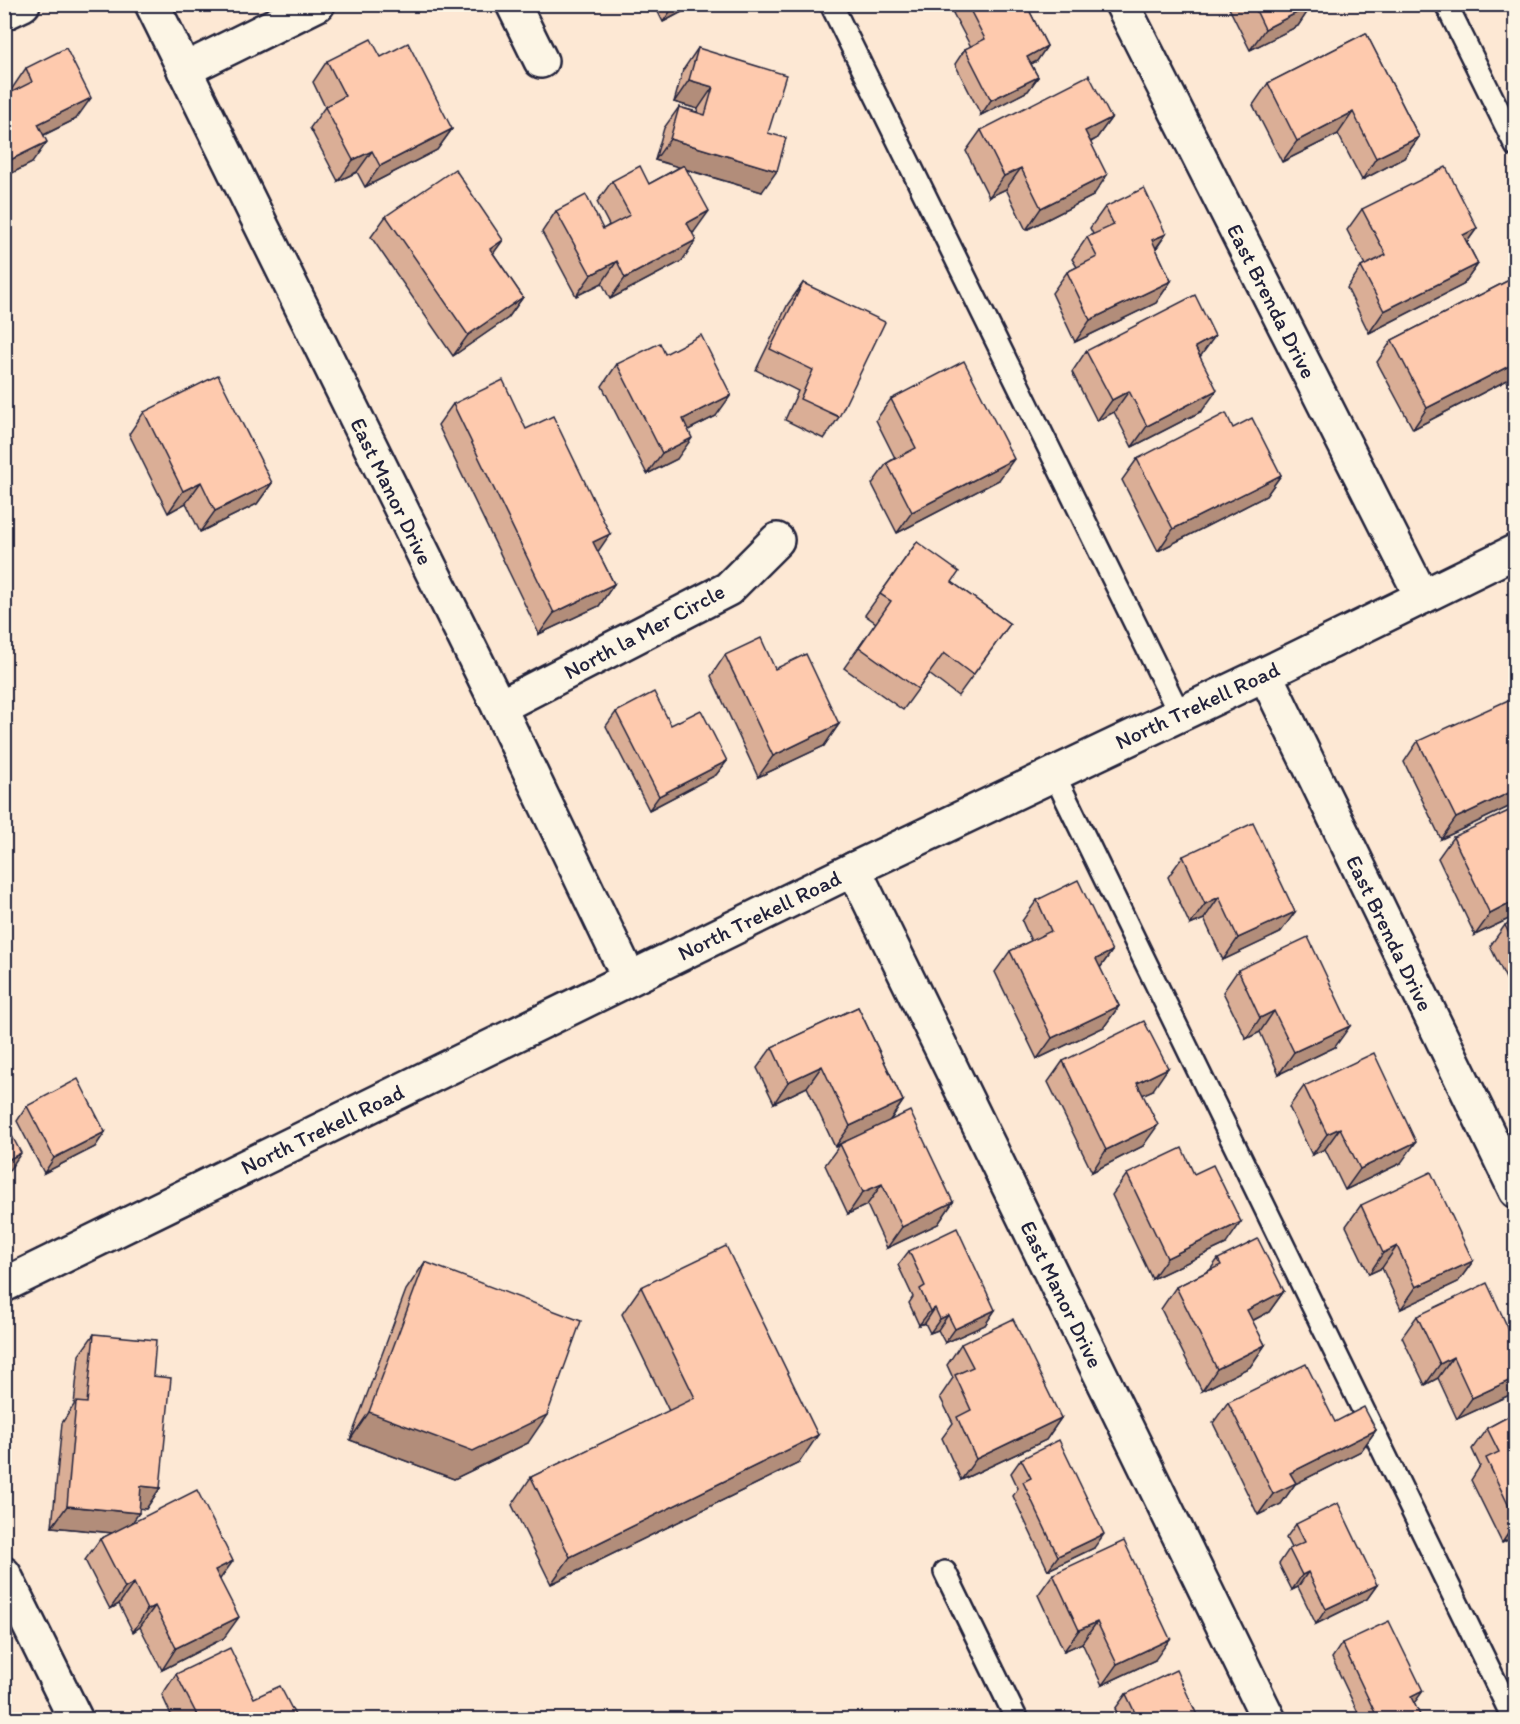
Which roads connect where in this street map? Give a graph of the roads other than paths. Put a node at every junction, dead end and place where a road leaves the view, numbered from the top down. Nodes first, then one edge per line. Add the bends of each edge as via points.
1 (23, 4) edge
2 (152, 4) edge
3 (318, 4) edge
4 (513, 4) edge
5 (831, 4) edge
6 (1122, 4) edge
7 (1446, 4) edge
8 (4, 13) edge
9 (541, 61) dead end
10 (184, 70) junction
11 (1515, 146) edge
12 (777, 540) dead end
13 (1515, 551) edge
14 (1422, 597) junction
15 (1264, 674) junction
16 (499, 707) junction
17 (1179, 713) junction
18 (1054, 774) junction
19 (854, 869) junction
20 (629, 978) junction
21 (1515, 1191) edge
22 (4, 1285) edge
23 (945, 1572) dead end
24 (4, 1574) edge
25 (76, 1719) edge
26 (1017, 1719) edge
27 (1269, 1719) edge
28 (1514, 1719) edge

1 - 8 street
2 - 10 street, East Manor Drive
3 - 10 street
4 - 9 street
5 - 17 lane
6 - 14 street, East Brenda Drive
7 - 11 lane
10 - 16 street, East Manor Drive
12 - 16 street, North la Mer Circle via 728,589
13 - 14 street, North Trekell Road
14 - 15 street, North Trekell Road
15 - 17 street, North Trekell Road
15 - 21 street, East Brenda Drive
16 - 20 street, East Manor Drive
17 - 18 street, North Trekell Road
18 - 19 street, North Trekell Road
18 - 28 lane
19 - 20 street, North Trekell Road
19 - 27 street, East Manor Drive
20 - 22 street, North Trekell Road
23 - 26 lane
24 - 25 street

